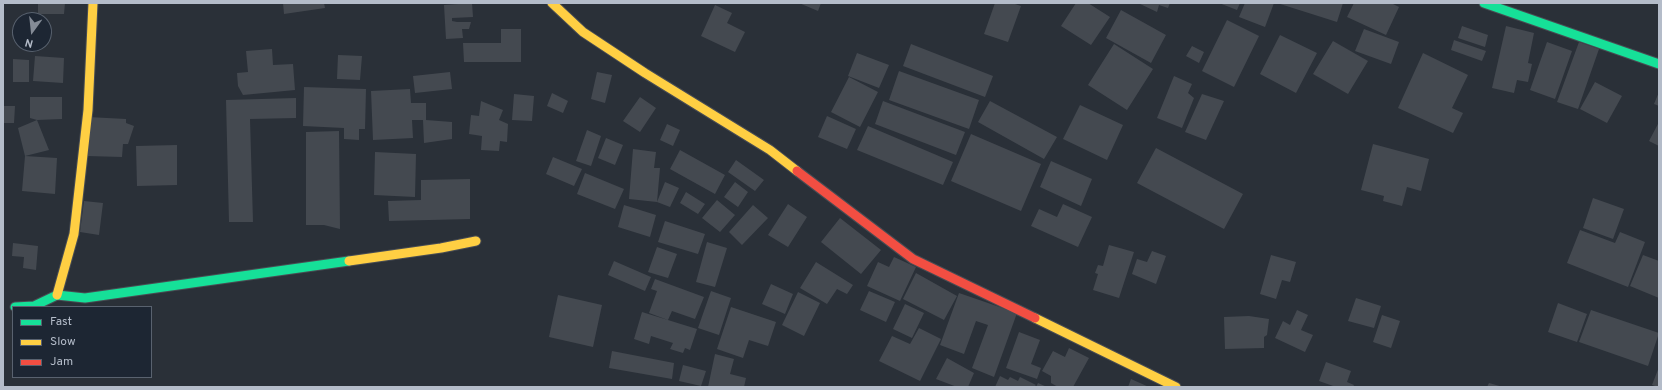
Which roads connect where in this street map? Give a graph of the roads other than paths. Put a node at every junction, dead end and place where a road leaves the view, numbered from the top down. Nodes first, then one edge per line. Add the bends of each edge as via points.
1 (93, 3) edge
2 (552, 3) edge
3 (1484, 3) edge
4 (1659, 64) edge
5 (476, 241) dead end
6 (57, 295) junction
7 (34, 306) edge
8 (1176, 387) edge

1 - 6 street via 88,110 74,234
2 - 8 street via 583,32 770,150 913,259
3 - 4 street
5 - 6 street via 85,298
6 - 7 street

